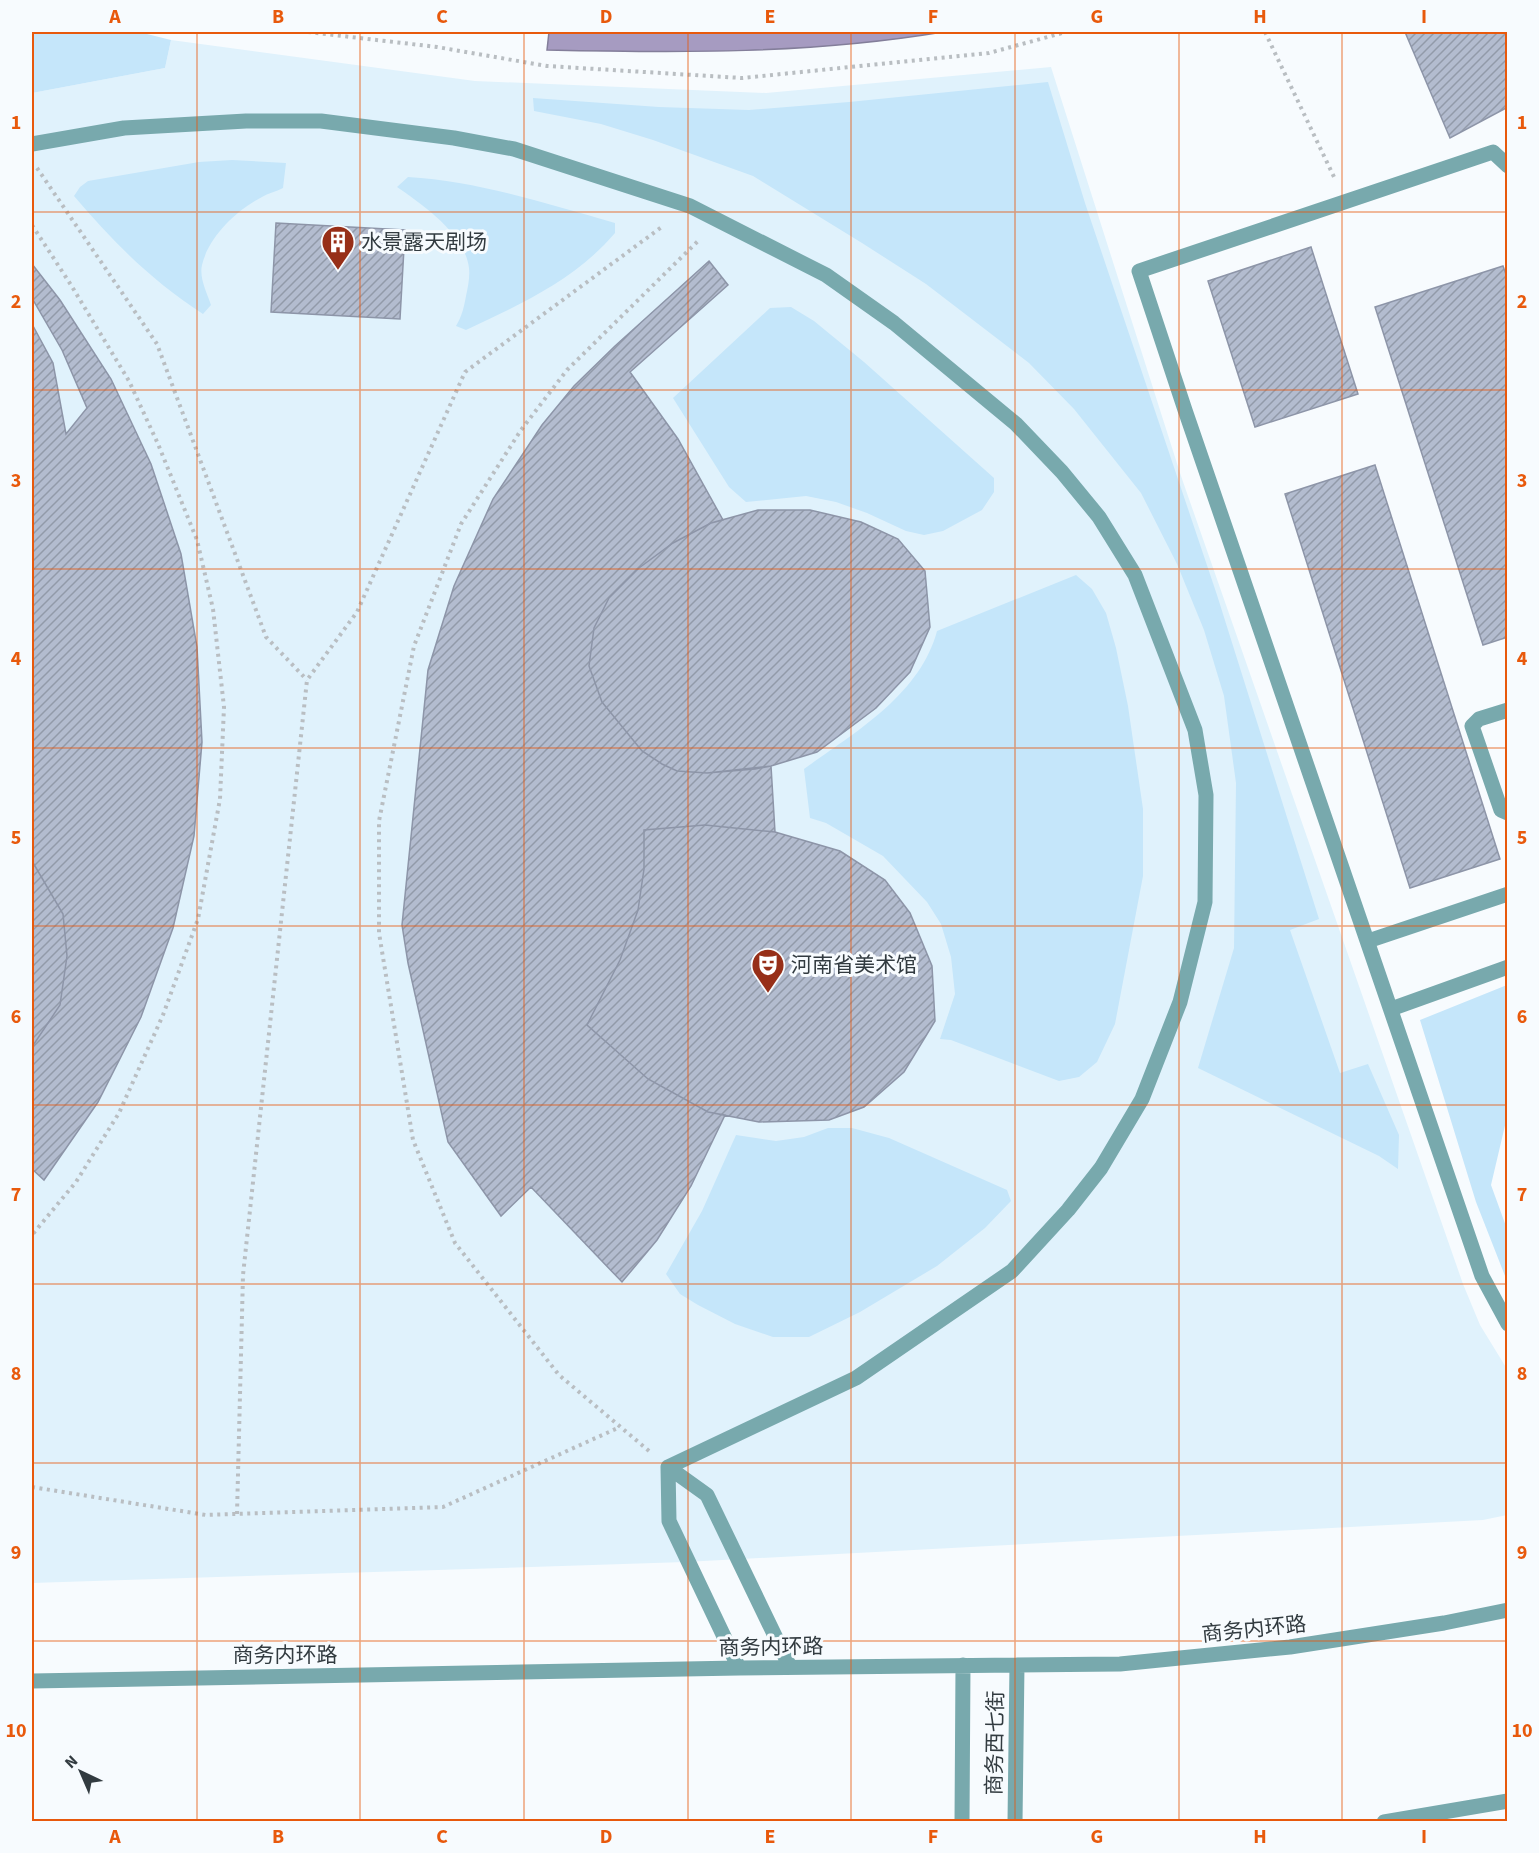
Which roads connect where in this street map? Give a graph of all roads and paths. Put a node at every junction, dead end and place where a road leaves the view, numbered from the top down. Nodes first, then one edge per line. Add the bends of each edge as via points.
1 (308, 32) edge
2 (1066, 32) edge
3 (1265, 32) edge
4 (32, 144) edge
5 (32, 160) edge
6 (1508, 166) edge
7 (1346, 202) junction
8 (690, 206) junction
9 (719, 220) junction
10 (32, 225) edge
11 (307, 680) junction
12 (1508, 710) edge
13 (1508, 813) edge
14 (1508, 894) edge
15 (1368, 941) junction
16 (1508, 967) edge
17 (1391, 1009) junction
18 (32, 1235) edge
19 (1508, 1324) edge
20 (620, 1427) junction
21 (668, 1467) junction
22 (32, 1487) edge
23 (237, 1514) junction
24 (1508, 1610) edge
25 (963, 1665) junction
26 (1017, 1665) junction
27 (739, 1668) junction
28 (790, 1668) junction
29 (32, 1681) edge
30 (1508, 1801) edge
31 (962, 1821) edge
32 (1015, 1821) edge
33 (1384, 1821) edge

1 - 2 path via 437,47 547,66 742,78 989,53
3 - 7 path
4 - 8 street via 124,128 321,121 514,149
5 - 11 path via 157,344 266,637
6 - 7 street via 1492,152
7 - 15 street via 1139,270
8 - 9 street
8 - 11 path via 465,372 357,612
9 - 20 path via 567,370 522,430 461,524 414,646 379,821 379,933 413,1140 455,1243 559,1376
9 - 21 street via 826,275 894,323 1016,424 1099,517 1135,575 1195,729 1206,795 1205,902 1180,1002 1142,1099 1101,1168 1012,1271 855,1378
10 - 18 path via 129,381 197,540 213,609 224,707 220,799 198,919 171,994 119,1113 76,1182
11 - 23 path via 243,1275
12 - 13 street via 1479,719 1472,726 1502,810
14 - 15 street
15 - 17 street
16 - 17 street
17 - 19 street via 1482,1276
20 - 21 path
20 - 23 path via 443,1507
21 - 27 street via 669,1521
21 - 28 street via 707,1495
22 - 23 path via 206,1515
24 - 26 street, 商务内环路 via 1290,1647 1120,1664
25 - 26 street, 商务内环路
25 - 28 street, 商务内环路
25 - 31 street, 商务西七街
26 - 32 street, 商务西七街
27 - 28 street, 商务内环路
27 - 29 street, 商务内环路
30 - 33 street

